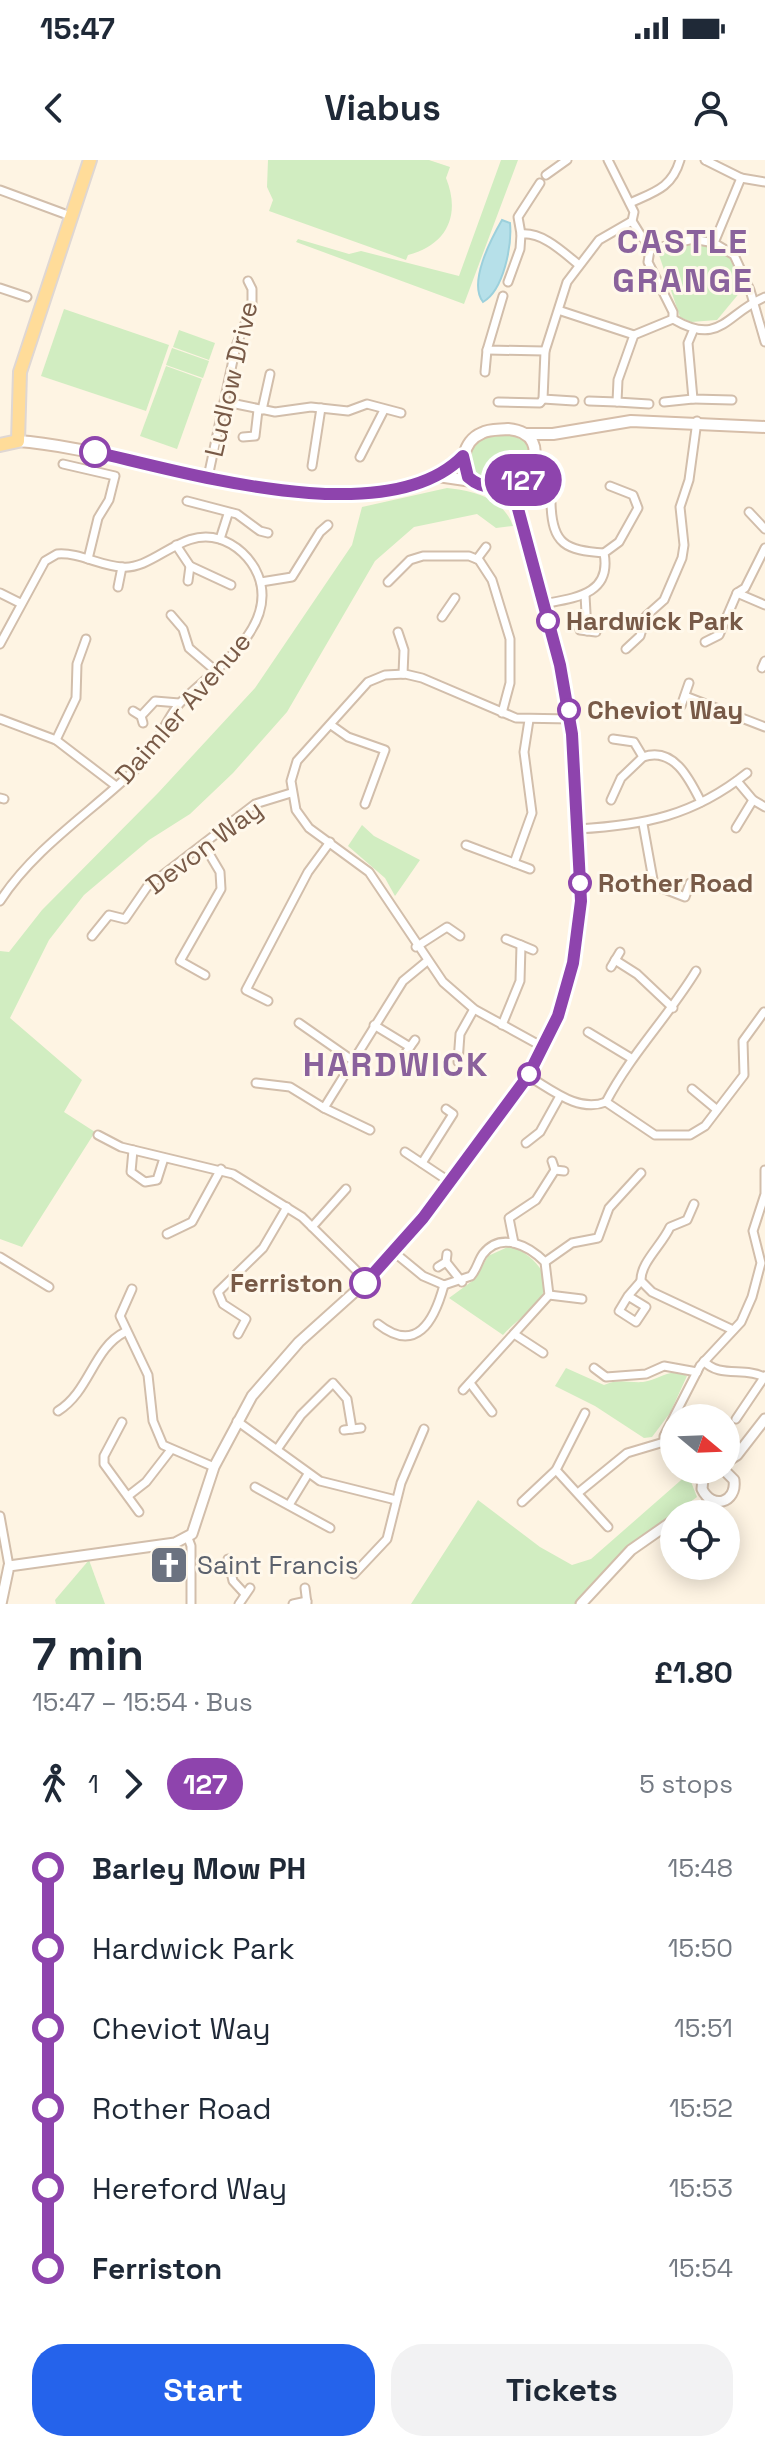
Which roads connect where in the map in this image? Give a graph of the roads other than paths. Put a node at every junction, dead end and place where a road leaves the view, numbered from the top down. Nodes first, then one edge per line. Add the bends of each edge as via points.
1 (90, 160) edge
2 (567, 160) edge
3 (608, 160) edge
4 (680, 160) edge
5 (705, 160) edge
6 (741, 178) junction
7 (765, 182) edge
8 (1, 192) edge
9 (630, 203) junction
10 (65, 214) dead end
11 (632, 221) junction
12 (521, 234) junction
13 (714, 243) junction
14 (650, 250) junction
15 (579, 265) junction
16 (248, 281) dead end
17 (508, 282) dead end
18 (0, 288) edge
19 (503, 296) dead end
20 (27, 297) dead end
21 (765, 297) edge
22 (754, 303) junction
23 (561, 311) junction
24 (673, 319) junction
25 (693, 331) junction
26 (634, 335) junction
27 (765, 342) edge
28 (487, 350) junction
29 (545, 351) junction
30 (485, 372) dead end
31 (270, 374) dead end
32 (543, 399) junction
33 (693, 399) junction
34 (732, 400) dead end
35 (574, 401) dead end
36 (589, 401) dead end
37 (226, 402) junction
38 (498, 402) dead end
39 (617, 402) junction
40 (664, 402) dead end
41 (649, 404) dead end
42 (321, 408) junction
43 (260, 410) junction
44 (384, 410) junction
45 (401, 413) dead end
46 (697, 421) junction
47 (765, 427) edge
48 (525, 434) junction
49 (553, 434) junction
50 (243, 437) dead end
51 (18, 441) junction
52 (0, 445) edge
53 (535, 455) junction
54 (463, 456) junction
55 (360, 457) dead end
56 (63, 464) dead end
57 (312, 466) dead end
58 (524, 475) junction
59 (438, 476) junction
60 (208, 477) junction
61 (473, 482) junction
62 (610, 486) dead end
63 (499, 488) junction
64 (187, 501) dead end
65 (551, 503) dead end
66 (517, 505) junction
67 (749, 512) dead end
68 (228, 514) junction
69 (313, 525) dead end
70 (328, 525) dead end
71 (765, 529) edge
72 (320, 532) junction
73 (268, 533) dead end
74 (220, 539) junction
75 (176, 545) junction
76 (486, 547) dead end
77 (765, 548) edge
78 (604, 553) junction
79 (88, 559) junction
80 (477, 559) junction
81 (190, 566) junction
82 (122, 567) junction
83 (188, 581) dead end
84 (222, 581) junction
85 (261, 582) junction
86 (388, 582) dead end
87 (231, 585) dead end
88 (118, 587) dead end
89 (218, 589) dead end
90 (0, 593) edge
91 (737, 593) junction
92 (585, 595) junction
93 (455, 598) dead end
94 (20, 603) junction
95 (543, 604) junction
96 (765, 605) edge
97 (171, 615) dead end
98 (442, 617) dead end
99 (587, 631) dead end
100 (398, 632) dead end
101 (86, 639) dead end
102 (705, 642) dead end
103 (0, 644) edge
104 (626, 649) dead end
105 (217, 672) junction
106 (403, 674) junction
107 (689, 683) dead end
108 (685, 696) junction
109 (179, 703) junction
110 (681, 706) dead end
111 (502, 713) junction
112 (139, 717) dead end
113 (0, 719) edge
114 (571, 719) junction
115 (529, 720) junction
116 (331, 725) junction
117 (765, 727) edge
118 (613, 739) dead end
119 (56, 740) junction
120 (643, 757) junction
121 (747, 773) dead end
122 (737, 781) junction
123 (116, 786) junction
124 (291, 793) junction
125 (611, 800) dead end
126 (753, 800) junction
127 (701, 802) junction
128 (365, 804) dead end
129 (765, 807) edge
130 (643, 824) junction
131 (736, 828) dead end
132 (578, 829) junction
133 (330, 842) junction
134 (204, 845) junction
135 (466, 845) dead end
136 (514, 863) junction
137 (530, 869) dead end
138 (0, 881) edge
139 (653, 882) junction
140 (690, 883) dead end
141 (10, 887) junction
142 (638, 888) dead end
143 (0, 901) edge
144 (92, 936) dead end
145 (460, 936) dead end
146 (506, 939) dead end
147 (521, 945) junction
148 (416, 947) junction
149 (533, 950) dead end
150 (615, 960) dead end
151 (426, 962) junction
152 (205, 975) dead end
153 (702, 983) dead end
154 (268, 1001) dead end
155 (673, 1008) junction
156 (474, 1009) junction
157 (764, 1012) edge
158 (299, 1023) dead end
159 (374, 1025) junction
160 (502, 1025) junction
161 (588, 1032) dead end
162 (410, 1047) dead end
163 (543, 1047) junction
164 (446, 1050) dead end
165 (458, 1052) junction
166 (631, 1058) junction
167 (352, 1060) junction
168 (458, 1062) dead end
169 (528, 1076) junction
170 (256, 1083) dead end
171 (692, 1089) dead end
172 (560, 1096) junction
173 (606, 1102) junction
174 (324, 1108) junction
175 (446, 1109) dead end
176 (716, 1109) junction
177 (370, 1130) dead end
178 (98, 1135) dead end
179 (526, 1143) dead end
180 (133, 1150) junction
181 (405, 1152) dead end
182 (164, 1158) junction
183 (552, 1161) dead end
184 (422, 1163) junction
185 (221, 1169) junction
186 (765, 1170) edge
187 (641, 1173) dead end
188 (450, 1182) junction
189 (346, 1189) dead end
190 (694, 1204) dead end
191 (287, 1207) junction
192 (506, 1209) dead end
193 (509, 1218) junction
194 (312, 1227) junction
195 (167, 1234) dead end
196 (598, 1238) junction
197 (514, 1243) junction
198 (607, 1244) dead end
199 (395, 1253) junction
200 (0, 1257) edge
201 (545, 1262) junction
202 (438, 1267) dead end
203 (367, 1281) junction
204 (641, 1281) junction
205 (462, 1282) junction
206 (444, 1285) junction
207 (49, 1287) dead end
208 (132, 1289) dead end
209 (549, 1295) junction
210 (628, 1296) dead end
211 (752, 1297) junction
212 (765, 1297) edge
213 (582, 1299) dead end
214 (378, 1324) dead end
215 (733, 1330) junction
216 (125, 1332) junction
217 (238, 1334) dead end
218 (514, 1334) junction
219 (543, 1353) dead end
220 (704, 1361) junction
221 (594, 1368) dead end
222 (697, 1372) junction
223 (325, 1377) dead end
224 (764, 1377) edge
225 (333, 1383) junction
226 (470, 1383) junction
227 (463, 1390) dead end
228 (682, 1404) edge
229 (58, 1411) dead end
230 (585, 1413) dead end
231 (740, 1413) edge
232 (495, 1414) dead end
233 (765, 1419) edge
234 (237, 1421) junction
235 (122, 1422) dead end
236 (352, 1429) dead end
237 (424, 1429) dead end
238 (660, 1443) edge
239 (278, 1448) junction
240 (170, 1451) junction
241 (740, 1451) edge
242 (214, 1467) junction
243 (556, 1470) junction
244 (308, 1474) junction
245 (700, 1484) edge
246 (704, 1484) edge
247 (255, 1487) dead end
248 (702, 1488) junction
249 (578, 1493) junction
250 (128, 1496) junction
251 (396, 1500) junction
252 (698, 1500) edge
253 (711, 1500) edge
254 (522, 1502) dead end
255 (289, 1505) junction
256 (139, 1512) dead end
257 (0, 1516) edge
258 (608, 1527) dead end
259 (330, 1528) dead end
260 (660, 1531) edge
261 (2, 1536) edge
262 (188, 1538) junction
263 (228, 1559) dead end
264 (9, 1566) junction
265 (354, 1574) dead end
266 (305, 1588) dead end
267 (307, 1603) edge
268 (1, 1604) edge
269 (191, 1604) edge
270 (239, 1604) edge
271 (293, 1604) edge
272 (581, 1604) edge

1 - 51 main road via 20,372
2 - 12 street via 543,179 518,217
3 - 9 street
4 - 9 street via 666,188
5 - 6 street
6 - 7 street
6 - 13 street
8 - 10 street
9 - 11 street
11 - 14 street
11 - 15 street via 599,240
12 - 15 street via 531,233
12 - 17 street
13 - 14 street via 693,239
13 - 22 street via 734,255
14 - 24 street via 648,262
15 - 23 street via 562,292
16 - 37 street, Ludlow Drive via 252,306 236,346
18 - 20 street
19 - 28 street
21 - 22 street
22 - 25 street via 718,329
22 - 27 street
23 - 26 street
23 - 29 street via 553,317
24 - 25 street
24 - 26 street
25 - 33 street via 688,343
26 - 39 street via 618,380
28 - 29 street
28 - 30 street
29 - 32 street
31 - 43 street
32 - 35 street
32 - 38 street
33 - 34 street
33 - 40 street
36 - 39 street
37 - 43 street
37 - 60 street, Ludlow Drive
39 - 41 street
42 - 43 street
42 - 44 street via 348,411 367,404
42 - 57 street
43 - 50 street via 255,436
44 - 45 street
44 - 55 street
46 - 47 main road
46 - 49 main road via 631,421
46 - 104 street via 680,507 682,558 664,600 646,616 640,636
48 - 49 main road
48 - 53 main road
48 - 54 main road via 508,429 483,432
49 - 53 main road
51 - 52 main road
51 - 60 main road via 58,444
53 - 58 main road
54 - 59 main road
54 - 61 main road
56 - 79 street via 119,476 98,518
58 - 63 main road
58 - 66 street
59 - 60 main road via 387,490 308,494
59 - 61 main road
61 - 63 main road
62 - 78 street via 633,495 638,508 619,542
63 - 66 street
64 - 68 street via 204,502
65 - 78 street via 563,544 576,551
66 - 95 street
67 - 71 street
68 - 73 street
68 - 74 street
69 - 72 street
70 - 72 street
72 - 85 street via 292,577
74 - 75 street via 194,538
74 - 85 street via 251,561
75 - 81 street
75 - 82 street
76 - 80 street
77 - 91 street via 745,588
78 - 92 street via 601,583
79 - 82 street
79 - 94 street via 52,555
80 - 86 street via 423,556 410,560
80 - 111 street via 492,580 510,639 510,683
81 - 83 street
81 - 84 street
82 - 88 street
84 - 87 street
84 - 89 street
85 - 105 street, Daimler Avenue via 260,614
90 - 94 street
91 - 96 street
91 - 102 street via 719,635
92 - 95 street
92 - 99 street
93 - 98 street
94 - 103 street
95 - 114 street
97 - 105 street via 189,648
100 - 106 street
101 - 119 street via 77,664 76,698
105 - 109 street, Daimler Avenue
106 - 111 street
106 - 116 street via 368,682
107 - 108 street
108 - 110 street
108 - 117 street
109 - 112 street via 155,701
109 - 123 street, Daimler Avenue via 161,739
111 - 115 street
113 - 119 street
114 - 115 street
114 - 132 street
115 - 136 street via 524,752 532,813
116 - 124 street via 297,761
116 - 128 street via 385,750
118 - 120 street via 634,742
119 - 123 street
120 - 125 street
120 - 127 street via 651,754 677,763
121 - 122 street
122 - 126 street
122 - 127 street
123 - 141 street, Daimler Avenue
124 - 133 street via 303,819
124 - 134 street, Devon Way via 255,804
126 - 129 street
126 - 131 street
127 - 130 street
130 - 132 street
130 - 139 street
132 - 163 street via 578,938 567,987
133 - 148 street via 369,872
133 - 154 street via 308,872 246,990
134 - 144 street, Devon Way via 142,891 125,919 109,915
134 - 152 street via 220,872 221,889 180,961
135 - 136 street
136 - 137 street
138 - 141 street
139 - 140 street via 687,901
139 - 142 street
141 - 143 street, Daimler Avenue
145 - 148 street via 447,927
146 - 147 street
147 - 149 street
147 - 160 street via 520,981
148 - 151 street
150 - 155 street
151 - 156 street
151 - 159 street via 403,981
153 - 155 street via 694,974
155 - 166 street
156 - 160 street
156 - 165 street via 460,1034
157 - 176 street via 743,1041 744,1075
158 - 167 street
159 - 162 street
159 - 167 street
160 - 163 street
161 - 166 street
163 - 169 street
164 - 165 street
165 - 168 street
166 - 173 street
167 - 174 street
169 - 172 street
169 - 188 street
170 - 174 street via 290,1087
171 - 176 street
172 - 173 street via 588,1106
172 - 179 street via 540,1132
173 - 176 street via 655,1135 668,1137 690,1135 705,1126
174 - 177 street
175 - 184 street via 453,1114
178 - 180 street
180 - 182 street
180 - 182 street via 131,1172 145,1182 157,1180
181 - 184 street
182 - 185 street
183 - 193 street via 560,1171 536,1200
184 - 188 street
185 - 191 street
185 - 195 street via 192,1222
186 - 211 street via 765,1194 753,1231 761,1263
187 - 196 street via 609,1208
188 - 199 street
189 - 194 street
190 - 204 street via 687,1220 670,1227 644,1265
191 - 194 street
191 - 217 street via 263,1248 218,1292 223,1304 246,1319
192 - 193 street
193 - 197 street
194 - 203 street
196 - 198 street
196 - 201 street via 572,1243
197 - 201 street
197 - 205 street via 486,1250
199 - 203 street
199 - 206 street
200 - 207 street
201 - 209 street
202 - 205 street via 447,1258
203 - 234 street via 266,1378
204 - 210 street
204 - 215 street via 652,1292
205 - 206 street
206 - 214 street via 438,1308 406,1339
208 - 216 street via 120,1316
209 - 213 street
209 - 218 street
211 - 212 street
211 - 215 street
215 - 220 street
216 - 229 street via 108,1344 74,1401
216 - 240 street via 148,1375 156,1431
218 - 219 street
218 - 226 street
220 - 222 street
220 - 224 street via 718,1370 751,1370
221 - 222 street via 606,1377 646,1374 664,1366
222 - 228 street
223 - 225 street
224 - 231 street
225 - 236 street via 347,1399
225 - 239 street
226 - 227 street
226 - 232 street
230 - 243 street
233 - 241 street
234 - 239 street
234 - 242 street
235 - 250 street via 104,1464
237 - 251 street
238 - 249 street via 627,1453
239 - 244 street
240 - 242 street
240 - 250 street
242 - 262 street
243 - 249 street
243 - 254 street
244 - 251 street via 334,1486
244 - 255 street
245 - 248 street
246 - 248 street
247 - 255 street
248 - 252 street
248 - 253 street
249 - 258 street
250 - 256 street
251 - 265 street via 382,1548
255 - 259 street
257 - 261 street
260 - 272 street via 611,1568
261 - 264 street
262 - 264 street
262 - 269 street
263 - 270 street via 233,1581 248,1591
264 - 268 street
266 - 267 street
267 - 271 street

